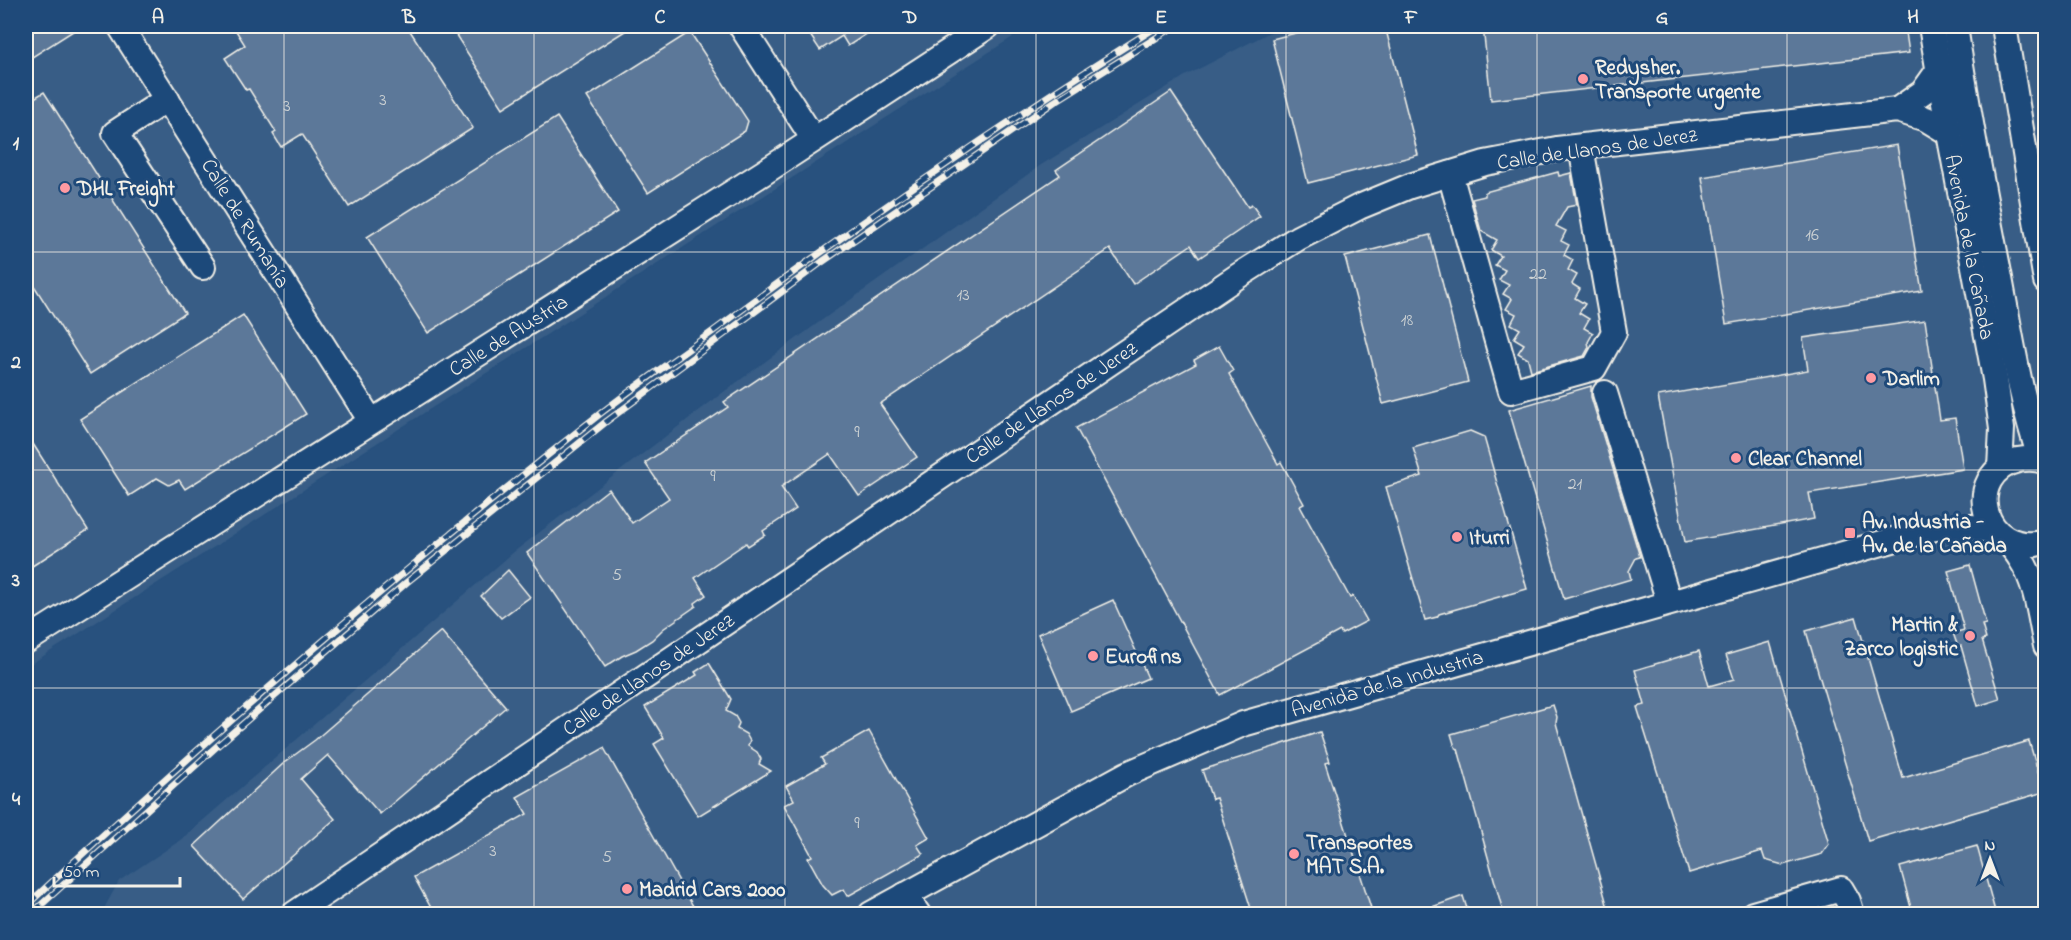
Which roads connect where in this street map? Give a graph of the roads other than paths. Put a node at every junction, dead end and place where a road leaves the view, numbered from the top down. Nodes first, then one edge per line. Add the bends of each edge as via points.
1 (120, 26) edge
2 (741, 26) edge
3 (988, 26) edge
4 (1932, 26) edge
5 (1955, 26) edge
6 (2004, 26) edge
7 (1938, 71) junction
8 (167, 99) junction
9 (1897, 110) junction
10 (1949, 133) junction
11 (813, 138) junction
12 (1581, 147) junction
13 (1450, 174) junction
14 (203, 267) dead end
15 (2046, 280) edge
16 (1605, 393) dead end
17 (371, 422) junction
18 (2043, 461) edge
19 (2000, 468) junction
20 (1986, 489) junction
21 (1935, 528) junction
22 (2001, 535) junction
23 (2046, 542) edge
24 (1669, 603) junction
25 (26, 641) edge
26 (2046, 646) edge
27 (911, 905) edge
28 (294, 915) edge
29 (871, 915) edge
30 (1753, 915) edge
31 (1852, 915) edge

1 - 8 street, Calle de Rumanía
2 - 11 street
3 - 11 street, Calle de Austria
4 - 7 street, Avenida de la Cañada
5 - 18 street, Avenida de la Cañada via 2018,375 2028,423
6 - 15 street
7 - 9 street, Calle de Llanos de Jerez via 1923,92
7 - 10 street, Avenida de la Cañada
8 - 14 street via 115,133
8 - 17 street, Calle de Rumanía
9 - 10 street, Calle de Llanos de Jerez via 1926,118
9 - 12 street, Calle de Llanos de Jerez
10 - 19 street, Avenida de la Cañada via 1995,379 2002,429
11 - 17 street, Calle de Austria
12 - 13 street, Calle de Llanos de Jerez via 1509,158
12 - 13 street via 1614,332 1594,368 1511,391
13 - 28 street, Calle de Llanos de Jerez via 1410,186 1328,222 1238,276
16 - 24 street
17 - 25 street, Calle de Austria
18 - 19 street via 2025,458
19 - 20 street, Avenida de la Industria
20 - 21 street, Avenida de la Industria via 1968,507
20 - 22 street via 1988,519
21 - 22 street, Avenida de la Industria via 1972,527
21 - 24 street, Avenida de la Industria
22 - 23 street, Avenida de la Industria via 2018,544
22 - 26 street via 2030,576
24 - 27 street, Avenida de la Industria via 1243,724 1127,774
27 - 29 street, Avenida de la Industria
30 - 31 street via 1840,889

